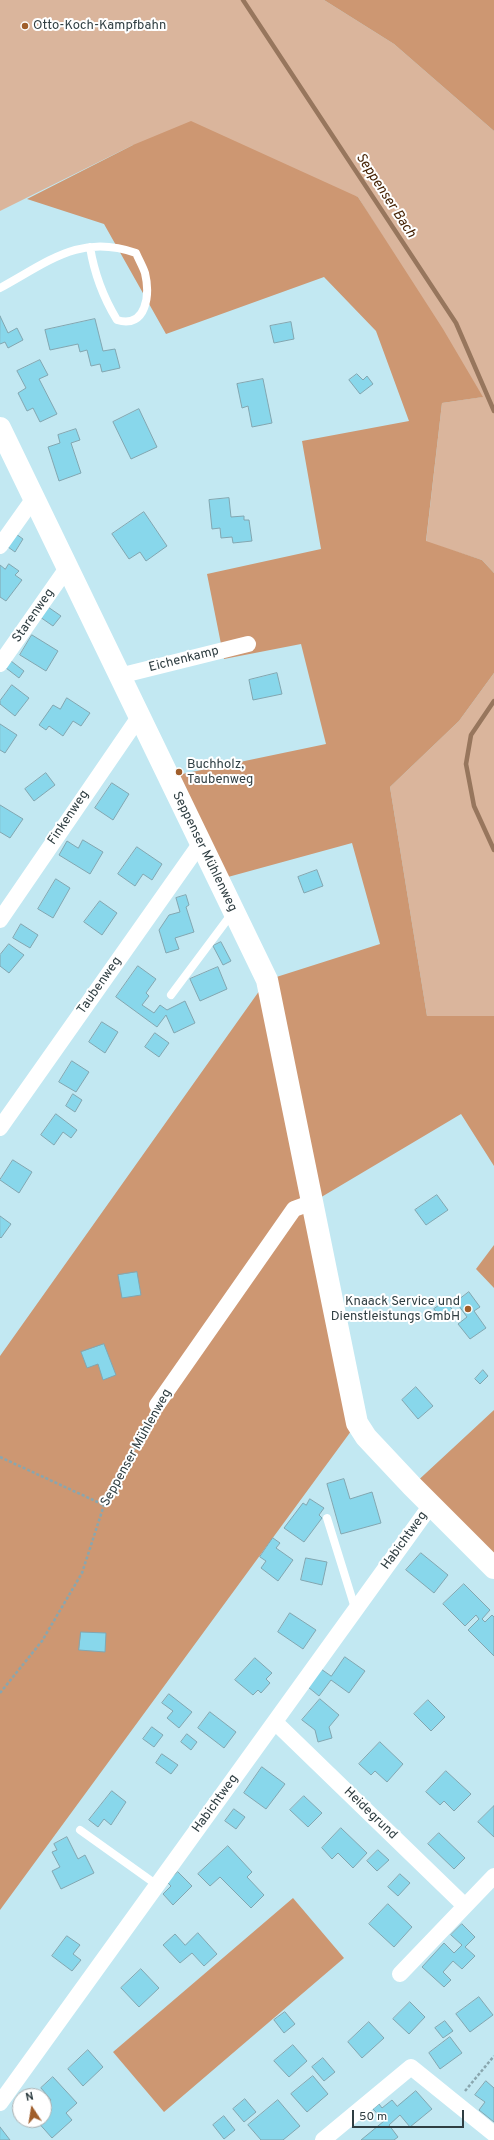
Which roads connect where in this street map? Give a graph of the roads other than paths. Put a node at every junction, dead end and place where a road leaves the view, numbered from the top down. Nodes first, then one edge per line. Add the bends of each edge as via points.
1 (90, 246) junction
2 (0, 288) edge
3 (0, 428) edge
4 (34, 498) junction
5 (0, 546) edge
6 (67, 568) junction
7 (248, 644) dead end
8 (0, 664) edge
9 (119, 676) junction
10 (139, 717) junction
11 (200, 844) junction
12 (233, 912) junction
13 (0, 920) edge
14 (171, 995) dead end
15 (0, 1128) edge
16 (313, 1202) junction
17 (157, 1405) road end
18 (431, 1505) junction
19 (327, 1518) dead end
20 (494, 1568) edge
21 (355, 1608) junction
22 (276, 1722) junction
23 (80, 1830) dead end
24 (494, 1876) edge
25 (157, 1885) junction
26 (465, 1906) junction
27 (400, 1974) dead end
28 (0, 2103) edge
29 (494, 2134) edge
30 (324, 2140) edge

1 - 1 lane via 118,247 136,253 145,273 147,295 145,310 136,319 123,322 117,320 94,272
1 - 2 lane via 77,248
3 - 4 street, Seppenser Mühlenweg
4 - 5 street
4 - 6 street, Seppenser Mühlenweg
6 - 8 street, Starenweg
6 - 9 street, Seppenser Mühlenweg
7 - 9 street, Eichenkamp
9 - 10 street, Seppenser Mühlenweg
10 - 11 street, Seppenser Mühlenweg
10 - 13 street, Finkenweg
11 - 12 street, Seppenser Mühlenweg
11 - 15 street, Taubenweg
12 - 14 lane
12 - 16 street, Seppenser Mühlenweg via 267,980
16 - 17 street, Seppenser Mühlenweg via 294,1209
16 - 18 street, Seppenser Mühlenweg via 356,1423 366,1437
18 - 20 street, Seppenser Mühlenweg
18 - 21 street, Habichtweg
19 - 21 lane
21 - 22 street, Habichtweg
22 - 25 street, Habichtweg
22 - 26 street, Heidegrund
23 - 25 lane
24 - 26 street
25 - 28 street, Habichtweg
26 - 27 street
29 - 30 street via 410,2067

